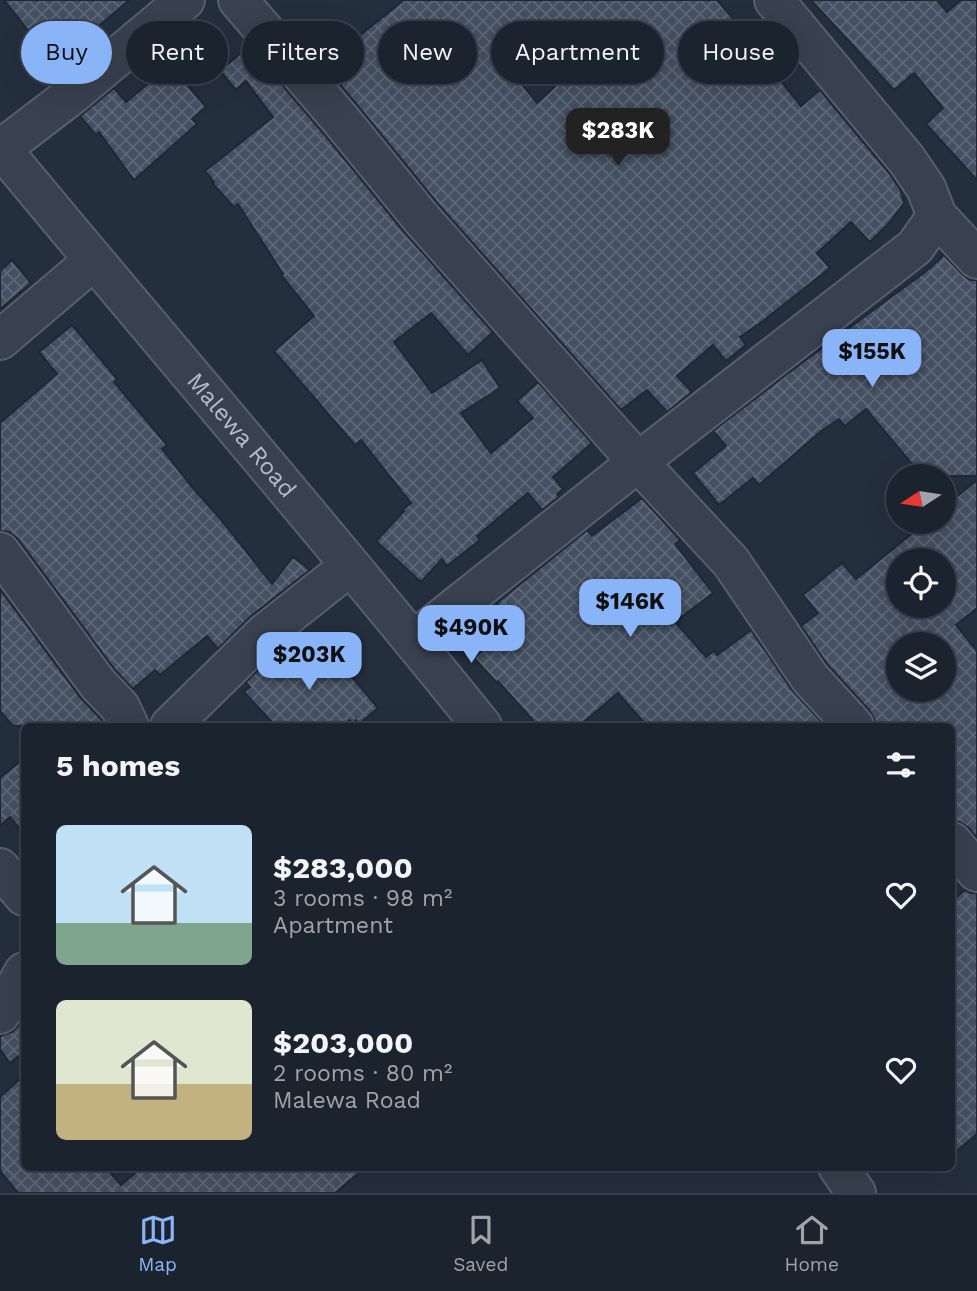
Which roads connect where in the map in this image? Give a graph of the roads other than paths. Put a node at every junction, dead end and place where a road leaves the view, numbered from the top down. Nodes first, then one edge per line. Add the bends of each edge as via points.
1 (185, 0) edge
2 (238, 0) edge
3 (774, 0) edge
4 (0, 148) edge
5 (937, 216) junction
6 (977, 259) edge
7 (93, 261) junction
8 (0, 340) edge
9 (639, 462) junction
10 (0, 552) edge
11 (349, 566) junction
12 (413, 641) junction
13 (128, 723) edge
14 (173, 723) edge
15 (480, 723) edge
16 (850, 723) edge
17 (955, 846) edge
18 (0, 868) edge
19 (977, 872) edge
20 (21, 892) edge
21 (21, 977) edge
22 (0, 1014) edge
23 (841, 1171) edge
24 (856, 1193) edge

1 - 4 street
2 - 9 street via 421,218
3 - 5 street via 907,160 926,188
4 - 7 street, Malewa Road
5 - 6 street
5 - 9 street via 915,247
7 - 8 street
7 - 11 street, Malewa Road
9 - 12 street
9 - 16 street via 731,562 810,678
10 - 13 street
11 - 12 street, Malewa Road
11 - 14 street via 264,634
12 - 15 street, Malewa Road
17 - 19 street
18 - 20 street
21 - 22 street
23 - 24 street

